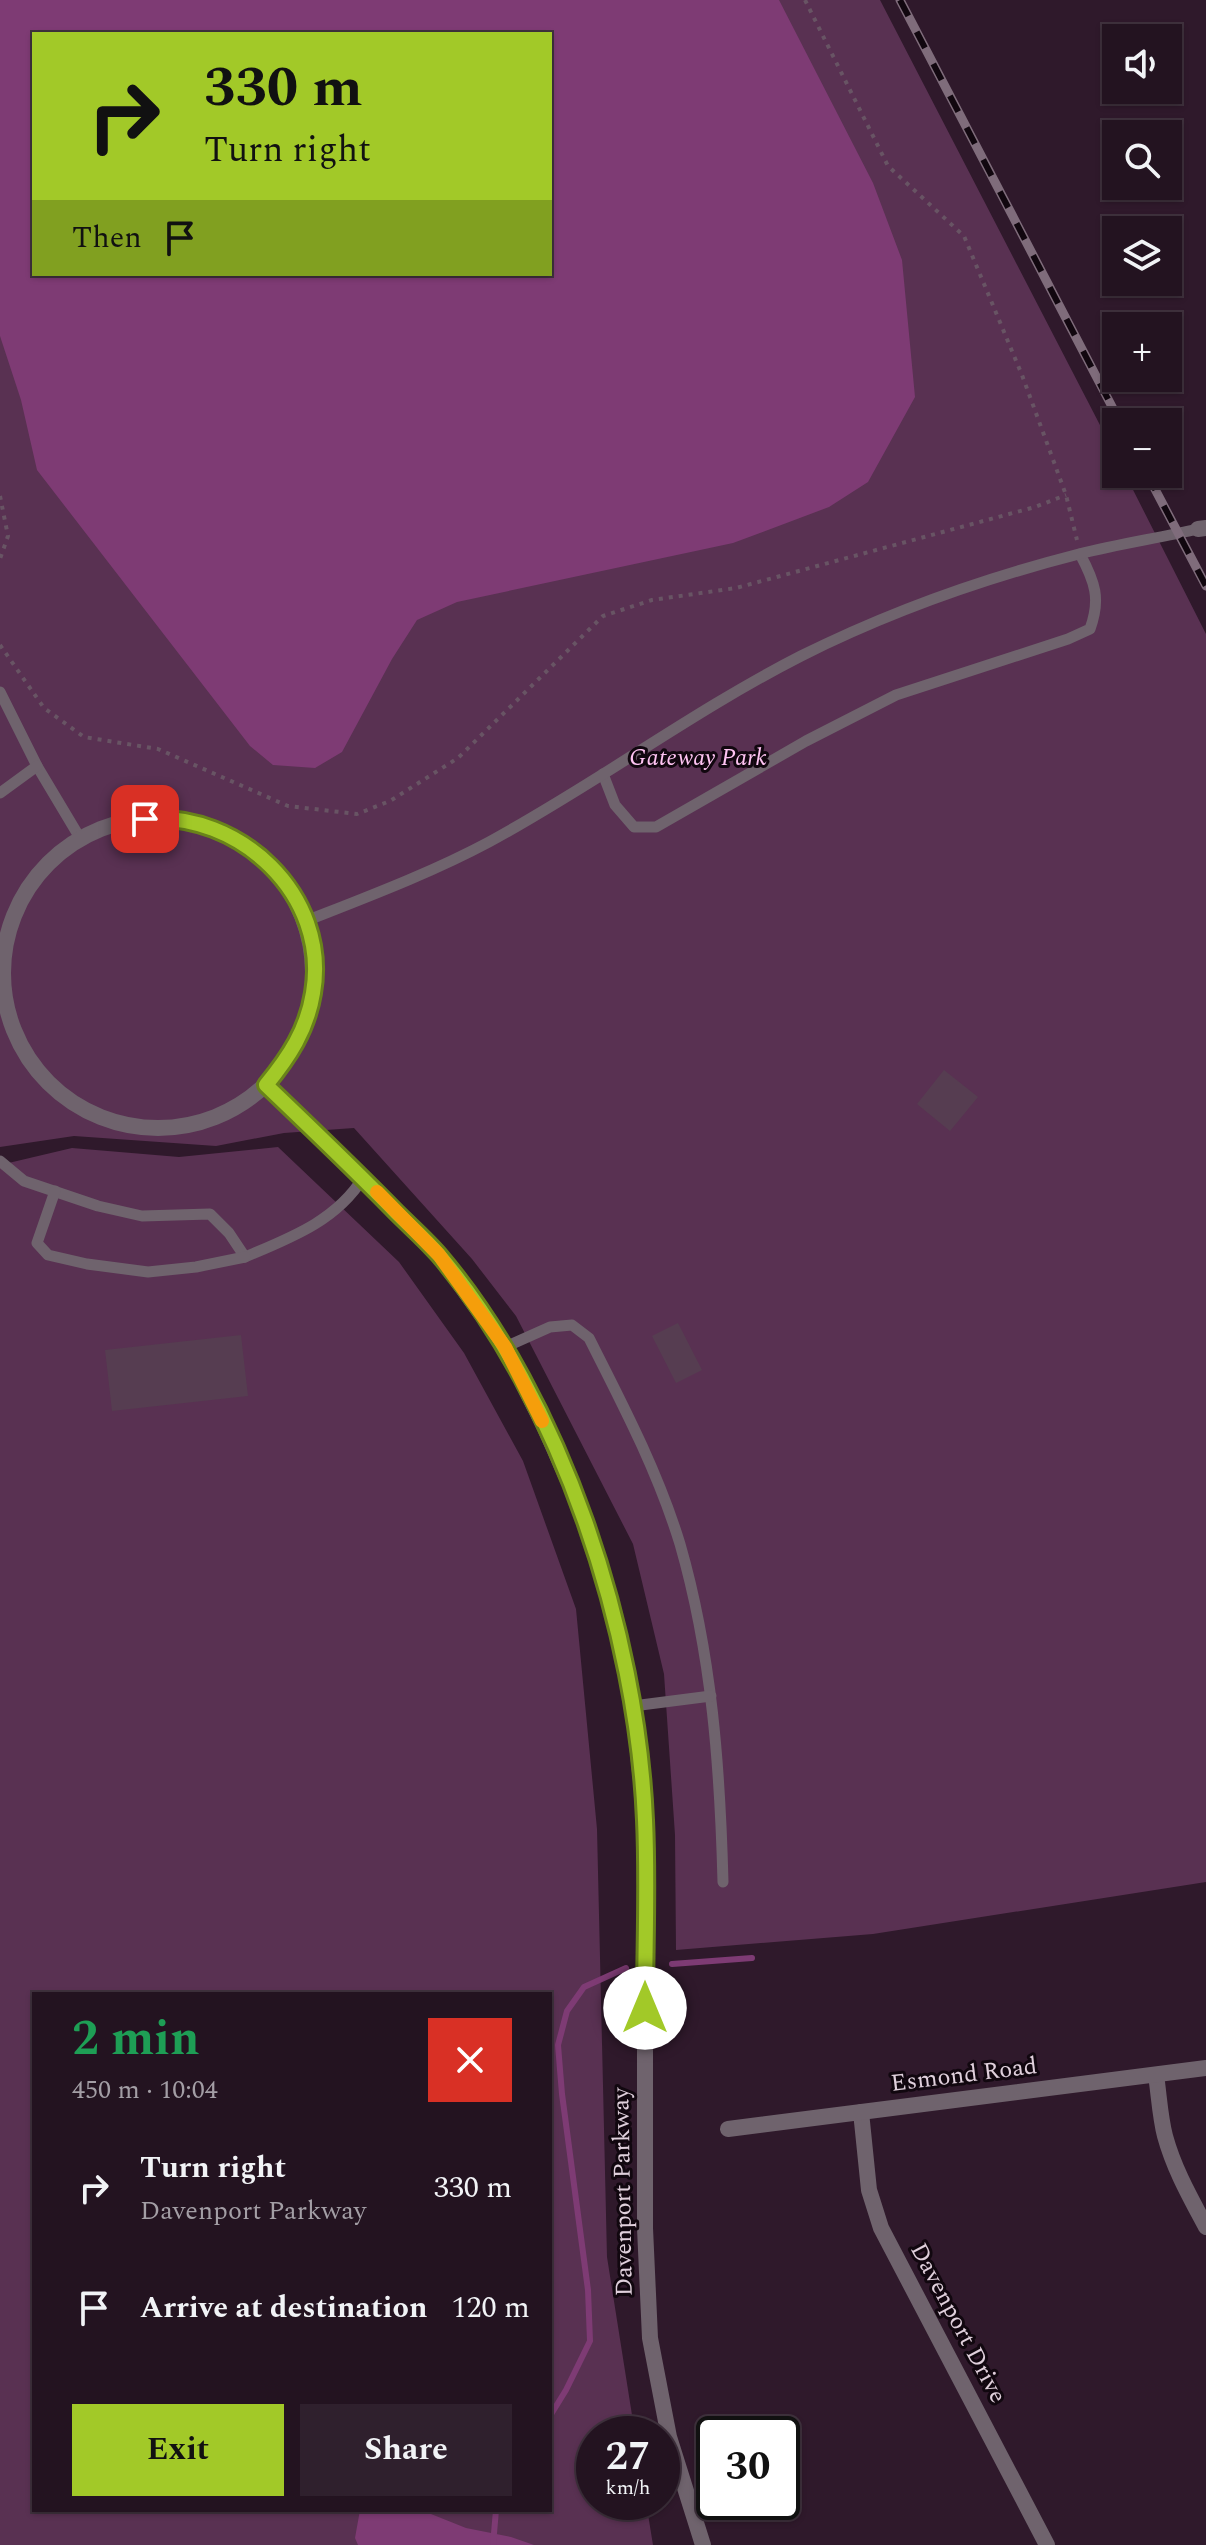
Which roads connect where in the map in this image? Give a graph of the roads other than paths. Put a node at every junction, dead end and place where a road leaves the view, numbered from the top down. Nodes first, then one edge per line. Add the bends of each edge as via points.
1 (1202, 529) edge
2 (1080, 554) junction
3 (0, 692) edge
4 (37, 766) junction
5 (603, 774) junction
6 (0, 793) edge
7 (80, 838) junction
8 (306, 921) junction
9 (266, 1085) junction
10 (0, 1161) edge
11 (363, 1178) junction
12 (55, 1191) junction
13 (245, 1257) junction
14 (505, 1347) junction
15 (711, 1696) junction
16 (633, 1706) junction
17 (723, 1882) dead end
18 (1206, 2068) edge
19 (1156, 2075) junction
20 (861, 2112) junction
21 (728, 2129) dead end
22 (1206, 2227) edge
23 (703, 2545) edge
24 (1047, 2545) edge

1 - 2 lane
2 - 5 lane via 894,615 802,656
2 - 5 lane via 1092,577 1097,609 1090,629 896,695 656,827 634,827 615,805
3 - 4 lane
4 - 6 lane
4 - 7 lane
5 - 8 lane via 488,843
7 - 8 street via 122,821 153,818 212,827 252,848 284,881
7 - 9 street via 50,861 26,890 10,924 3,960 4,998 15,1034 33,1066 59,1093 91,1113 127,1125 164,1128 201,1122 236,1108
8 - 9 street via 314,955 314,991 289,1058
9 - 11 street, Davenport Parkway
10 - 12 lane via 24,1181
11 - 13 lane via 329,1216
11 - 14 street, Davenport Parkway via 439,1255
12 - 13 lane via 142,1216 210,1214
12 - 13 lane via 37,1243 48,1255 148,1272
14 - 15 lane via 550,1327 572,1325 589,1338 651,1463 680,1544
14 - 16 street, Davenport Parkway via 587,1523 618,1628
15 - 16 lane
15 - 17 lane
16 - 23 street, Davenport Parkway via 645,1819 650,2338 669,2437
18 - 19 street, Esmond Road
19 - 20 street, Esmond Road
19 - 22 street via 1171,2155
20 - 21 street, Esmond Road
20 - 24 street, Davenport Drive via 869,2190 881,2228

